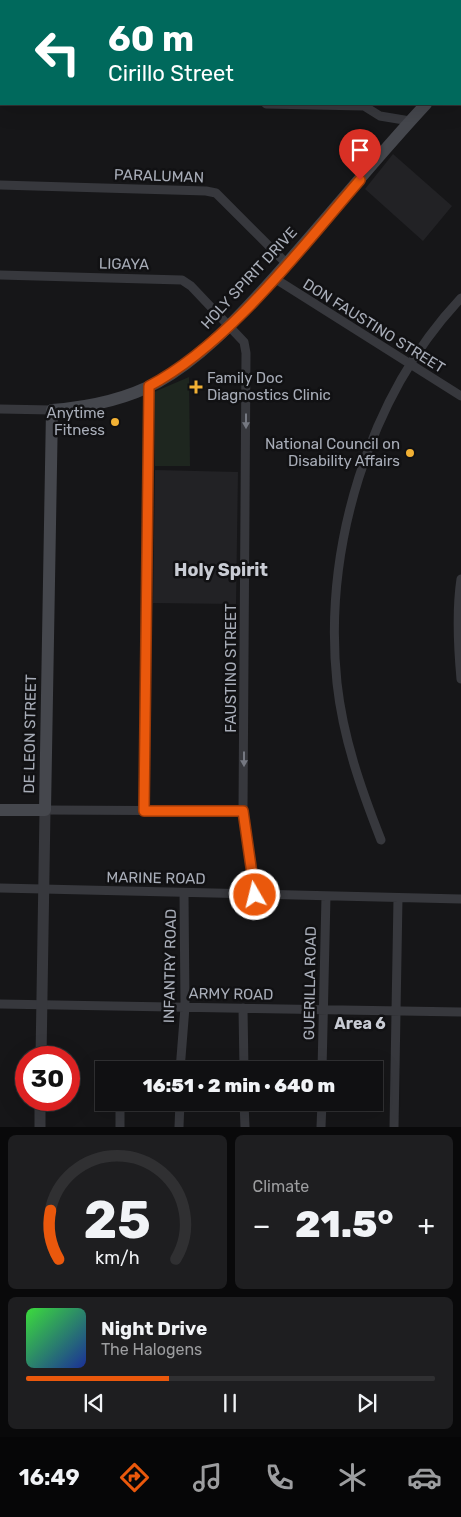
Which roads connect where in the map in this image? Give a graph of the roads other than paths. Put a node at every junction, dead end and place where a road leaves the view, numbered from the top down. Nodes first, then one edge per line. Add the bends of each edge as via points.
1 (366, 105) edge
2 (425, 105) edge
3 (410, 121) junction
4 (0, 185) edge
5 (287, 264) junction
6 (0, 275) edge
7 (274, 278) junction
8 (461, 298) edge
9 (230, 326) junction
10 (411, 364) junction
11 (149, 386) junction
12 (461, 396) edge
13 (0, 408) edge
14 (52, 410) junction
15 (461, 579) edge
16 (461, 679) edge
17 (0, 810) edge
18 (45, 810) junction
19 (144, 811) junction
20 (243, 811) junction
21 (381, 840) dead end
22 (0, 888) edge
23 (43, 890) junction
24 (184, 893) junction
25 (255, 895) junction
26 (326, 896) junction
27 (398, 898) junction
28 (461, 899) edge
29 (0, 1004) edge
30 (42, 1005) junction
31 (185, 1007) junction
32 (242, 1008) junction
33 (323, 1010) junction
34 (396, 1011) junction
35 (461, 1012) edge
36 (41, 1046) edge
37 (181, 1061) edge
38 (244, 1061) edge
39 (322, 1061) edge
40 (40, 1111) edge
41 (120, 1111) edge
42 (180, 1111) edge
43 (244, 1111) edge
44 (322, 1111) edge
45 (40, 1127) edge
46 (120, 1127) edge
47 (179, 1127) edge
48 (245, 1127) edge
49 (321, 1127) edge
50 (394, 1127) edge

1 - 3 street via 380,116
2 - 3 main road, HOLY SPIRIT DRIVE
3 - 5 main road, HOLY SPIRIT DRIVE
4 - 5 street, PARALUMAN via 211,192 224,199
5 - 7 main road, HOLY SPIRIT DRIVE
6 - 9 street, LIGAYA via 182,280
7 - 9 main road, HOLY SPIRIT DRIVE
7 - 10 street, DON FAUSTINO STREET
8 - 10 street
9 - 11 main road, HOLY SPIRIT DRIVE via 186,364
9 -> 20 street, FAUSTINO STREET via 242,340 246,353
10 - 12 street, DON FAUSTINO STREET
10 - 21 street via 385,412 364,463 348,516 335,626 337,683 346,735 361,788
11 - 14 main road, HOLY SPIRIT DRIVE via 113,401
11 - 19 street
13 - 14 street
14 - 18 main road, DE LEON STREET
15 - 16 street via 458,653
17 - 18 main road
18 - 19 street
18 - 23 street, DE LEON STREET
19 - 20 street
20 - 25 street, FAUSTINO STREET
22 - 23 street, MARINE ROAD
23 - 24 street, MARINE ROAD
23 - 30 street, DE LEON STREET
24 - 25 street, MARINE ROAD
24 - 31 street, INFANTRY ROAD
25 - 26 street, MARINE ROAD
26 - 27 street, MARINE ROAD
26 - 33 street, GUERILLA ROAD
27 - 28 street, MARINE ROAD
27 - 34 street
29 - 30 street, ARMY ROAD
30 - 31 street, ARMY ROAD
30 - 36 street, DE LEON STREET
31 - 32 street, ARMY ROAD
31 - 37 street, INFANTRY ROAD
32 - 33 street, ARMY ROAD
32 - 38 street
33 - 34 street, ARMY ROAD
33 - 39 street, GUERILLA ROAD
34 - 35 street, ARMY ROAD
34 - 50 street
40 - 45 street
41 - 46 street
42 - 47 street
43 - 48 street
44 - 49 street

